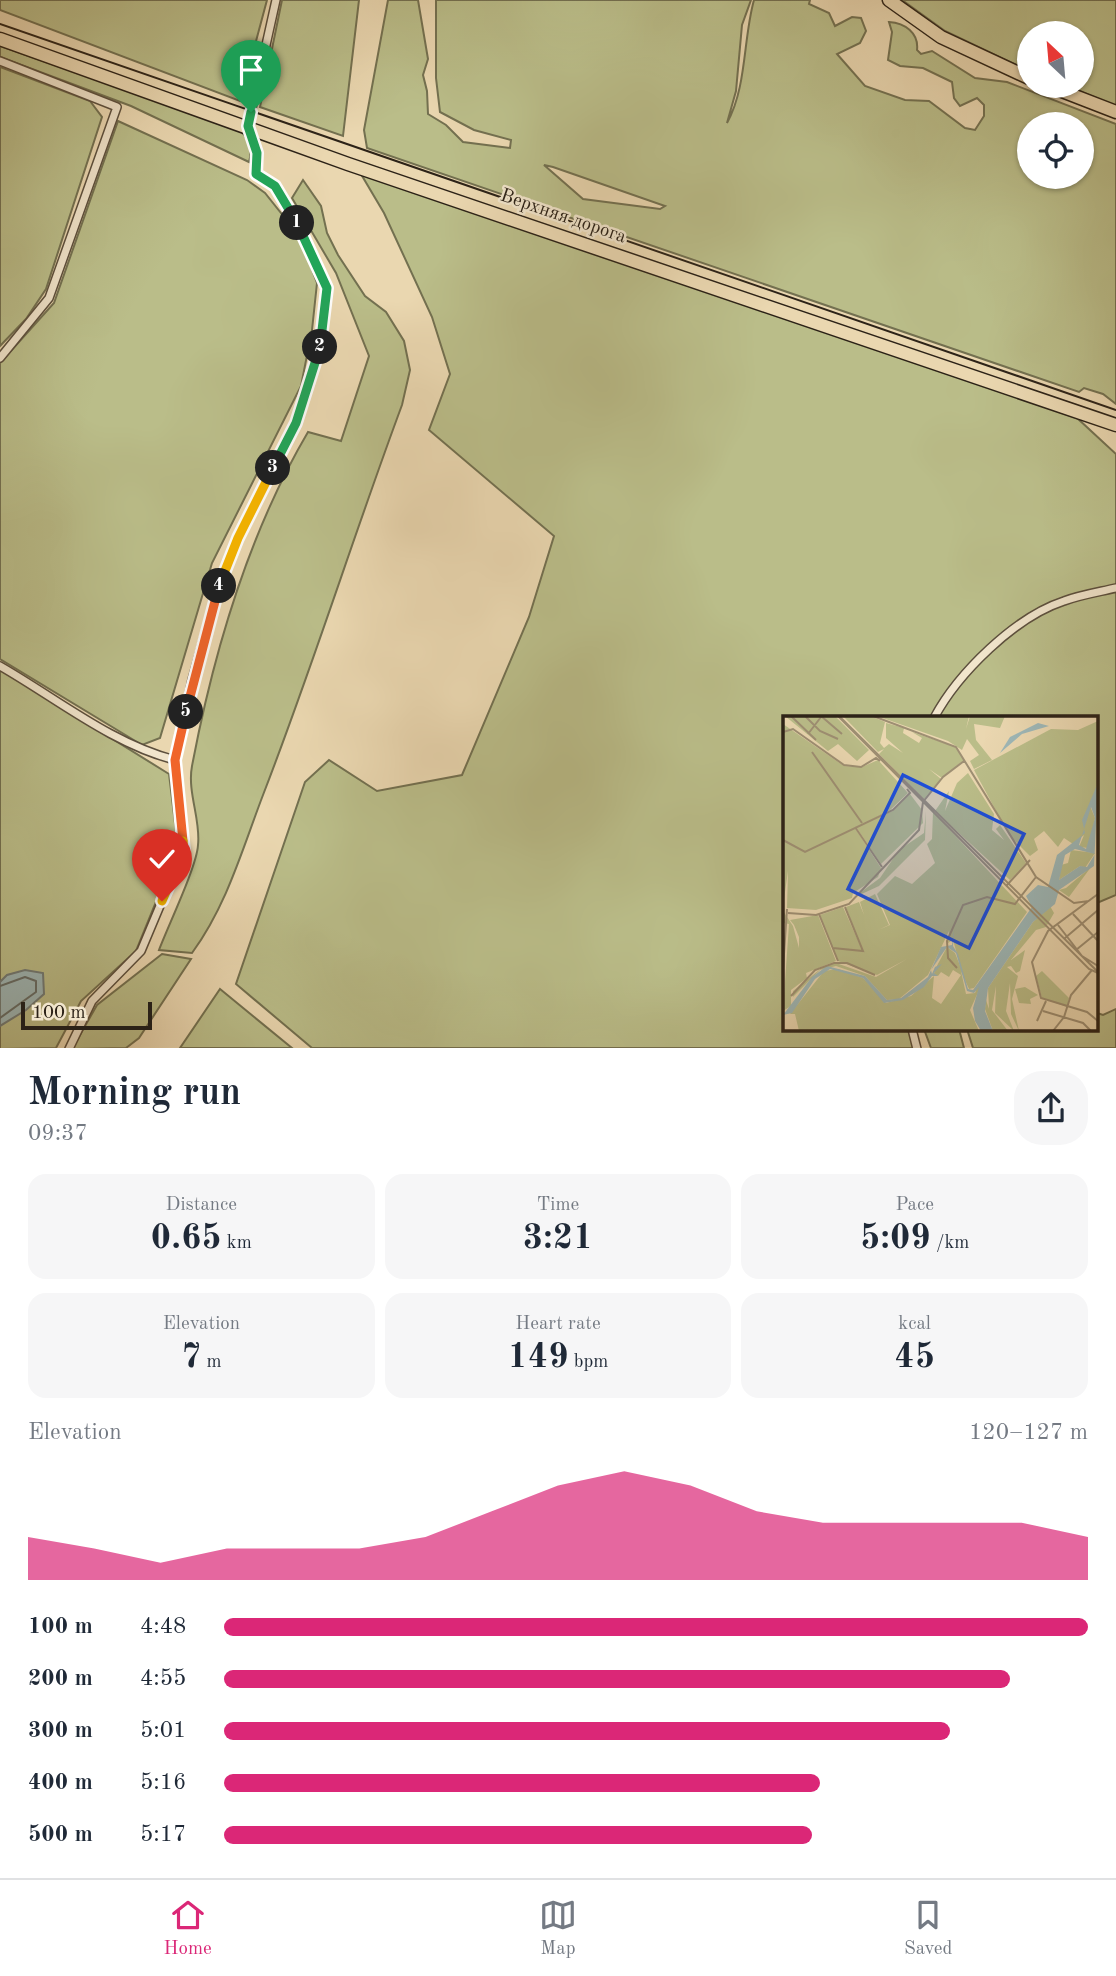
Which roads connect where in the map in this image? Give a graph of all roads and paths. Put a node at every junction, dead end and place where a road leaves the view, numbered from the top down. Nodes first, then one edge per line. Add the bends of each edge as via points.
1 (276, 0) edge
2 (890, 0) edge
3 (0, 39) edge
4 (0, 61) edge
5 (1017, 72) edge
6 (1080, 98) edge
7 (1116, 112) edge
8 (248, 126) junction
9 (0, 358) edge
10 (1116, 425) edge
11 (1116, 588) edge
12 (0, 666) edge
13 (935, 716) edge
14 (175, 760) junction
15 (913, 1031) edge
16 (69, 1048) edge
17 (917, 1048) edge

1 - 8 street
2 - 5 main road via 941,37
3 - 8 main road, Верхняя дорога
4 - 9 street via 117,107 49,298
6 - 7 main road
8 - 10 main road, Верхняя дорога
8 - 14 street via 257,153 256,174 275,186 321,272 327,288 324,328 296,423 238,538 216,594
11 - 13 street via 1062,601 1010,633 955,685
12 - 14 street via 112,734 148,753
14 - 16 street via 184,851 141,951 92,1001
15 - 17 street

